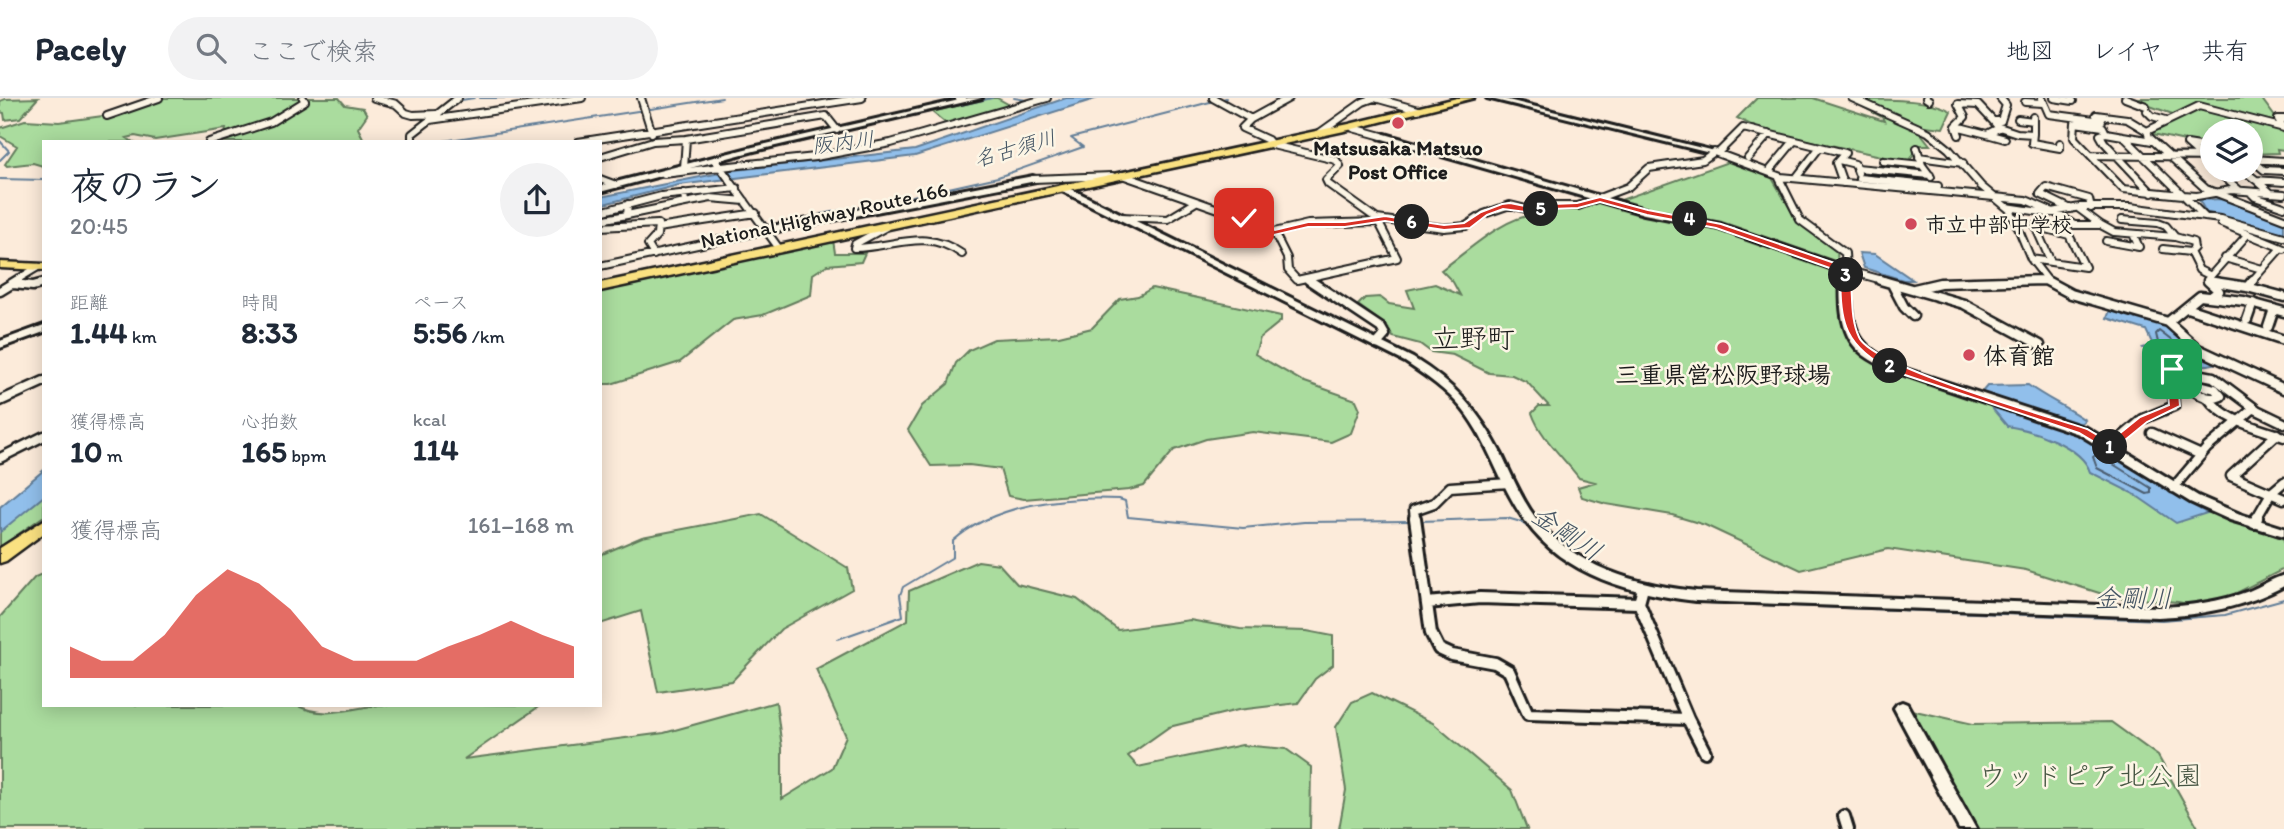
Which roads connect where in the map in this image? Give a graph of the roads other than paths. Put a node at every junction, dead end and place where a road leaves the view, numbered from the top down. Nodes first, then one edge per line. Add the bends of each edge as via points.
1 (159, 98) edge
2 (303, 98) edge
3 (374, 98) edge
4 (458, 98) edge
5 (582, 98) edge
6 (641, 98) edge
7 (862, 98) edge
8 (978, 98) edge
9 (1047, 98) edge
10 (1289, 98) edge
11 (1374, 98) edge
12 (1469, 98) edge
13 (1491, 98) edge
14 (1852, 98) edge
15 (1973, 98) edge
16 (2000, 98) edge
17 (2054, 98) edge
18 (2125, 98) edge
19 (2197, 98) edge
20 (1216, 99) edge
21 (2040, 99) edge
22 (959, 101) edge
23 (1955, 101) edge
24 (2073, 101) dead end
25 (2025, 102) dead end
26 (824, 104) junction
27 (1978, 104) junction
28 (2199, 106) junction
29 (2091, 109) dead end
30 (1418, 110) junction
31 (2047, 111) junction
32 (2116, 113) dead end
33 (436, 114) junction
34 (831, 114) dead end
35 (2096, 115) junction
36 (107, 116) dead end
37 (2033, 116) junction
38 (2128, 116) junction
39 (2018, 118) dead end
40 (1251, 119) junction
41 (429, 120) junction
42 (2166, 120) junction
43 (2284, 120) edge
44 (1993, 121) junction
45 (1956, 126) junction
46 (1351, 127) junction
47 (1999, 127) junction
48 (2284, 128) edge
49 (651, 130) junction
50 (837, 130) junction
51 (2147, 131) junction
52 (1321, 132) junction
53 (2106, 133) junction
54 (1769, 134) junction
55 (1987, 134) junction
56 (2033, 134) junction
57 (1959, 135) dead end
58 (1382, 136) joint
59 (2123, 136) junction
60 (686, 139) junction
61 (2005, 139) dead end
62 (216, 140) edge
63 (412, 140) edge
64 (590, 140) edge
65 (654, 141) junction
66 (1794, 141) junction
67 (2152, 141) junction
68 (1272, 143) junction
69 (2200, 146) edge
70 (1820, 147) junction
71 (1917, 148) dead end
72 (2060, 148) dead end
73 (1719, 151) junction
74 (2091, 155) junction
75 (2200, 155) edge
76 (602, 156) edge
77 (2117, 156) junction
78 (2143, 156) junction
79 (2169, 156) junction
80 (1919, 157) junction
81 (2200, 157) edge
82 (1748, 158) junction
83 (1839, 160) junction
84 (2263, 160) edge
85 (1883, 161) dead end
86 (2284, 161) edge
87 (1962, 163) junction
88 (720, 165) junction
89 (1922, 165) junction
90 (1857, 168) junction
91 (684, 169) junction
92 (1771, 169) junction
93 (2264, 170) edge
94 (2284, 171) edge
95 (664, 174) junction
96 (1930, 175) junction
97 (1117, 176) junction
98 (1793, 177) junction
99 (1779, 178) junction
100 (1033, 179) joint
101 (602, 180) edge
102 (2263, 180) edge
103 (1860, 182) junction
104 (2230, 182) edge
105 (2258, 182) edge
106 (2284, 182) edge
107 (1843, 183) junction
108 (616, 185) junction
109 (1938, 186) junction
110 (602, 188) edge
111 (737, 188) junction
112 (1063, 188) junction
113 (2239, 190) junction
114 (2249, 191) junction
115 (2152, 192) junction
116 (684, 193) junction
117 (1945, 193) junction
118 (2271, 193) junction
119 (2216, 194) junction
120 (2284, 194) edge
121 (2184, 195) junction
122 (1993, 198) junction
123 (1600, 199) junction
124 (745, 201) junction
125 (1196, 202) junction
126 (685, 203) junction
127 (628, 204) junction
128 (670, 206) junction
129 (2282, 206) edge
130 (2005, 207) junction
131 (2074, 208) junction
132 (2091, 208) junction
133 (2104, 208) junction
134 (602, 211) edge
135 (2053, 212) junction
136 (756, 214) junction
137 (627, 215) junction
138 (1121, 217) junction
139 (2208, 217) junction
140 (2284, 219) edge
141 (602, 220) edge
142 (1377, 221) junction
143 (894, 222) junction
144 (2101, 225) junction
145 (624, 226) junction
146 (658, 226) junction
147 (602, 228) edge
148 (767, 230) junction
149 (1274, 232) junction
150 (2133, 234) junction
151 (2246, 235) junction
152 (2175, 237) junction
153 (2284, 237) edge
154 (2106, 241) dead end
155 (778, 247) junction
156 (2163, 249) dead end
157 (2282, 249) edge
158 (2190, 252) junction
159 (962, 254) dead end
160 (654, 255) junction
161 (2225, 258) junction
162 (2031, 259) junction
163 (2051, 262) junction
164 (0, 265) edge
165 (602, 266) edge
166 (41, 267) edge
167 (2262, 269) junction
168 (1846, 270) junction
169 (2208, 278) junction
170 (1308, 279) junction
171 (2045, 280) junction
172 (13, 284) junction
173 (42, 284) edge
174 (1893, 286) junction
175 (602, 287) edge
176 (2247, 287) junction
177 (1914, 289) junction
178 (0, 291) edge
179 (2213, 296) junction
180 (2284, 297) edge
181 (2253, 303) junction
182 (2187, 308) junction
183 (2281, 310) edge
184 (1913, 316) dead end
185 (2247, 320) dead end
186 (2168, 322) junction
187 (2268, 327) dead end
188 (42, 329) edge
189 (2284, 340) edge
190 (1377, 344) junction
191 (0, 345) edge
192 (2040, 345) dead end
193 (42, 382) edge
194 (2284, 389) edge
195 (2208, 398) dead end
196 (0, 401) edge
197 (2254, 408) junction
198 (2241, 419) junction
199 (2284, 423) edge
200 (2152, 433) dead end
201 (2281, 436) edge
202 (42, 437) edge
203 (2110, 447) junction
204 (2201, 455) junction
205 (1, 457) edge
206 (2284, 482) edge
207 (1508, 483) junction
208 (2173, 488) junction
209 (2271, 493) junction
210 (2284, 499) edge
211 (2254, 523) junction
212 (42, 526) edge
213 (2284, 532) edge
214 (0, 557) edge
215 (2284, 580) edge
216 (1643, 588) junction
217 (1427, 603) junction
218 (1639, 603) junction
219 (1902, 708) dead end
220 (1688, 719) junction
221 (1705, 752) dead end
222 (1844, 816) dead end
223 (1848, 829) edge
224 (1968, 829) edge

1 - 36 street
2 - 62 street via 296,109 262,127
3 - 33 street via 413,115
4 - 33 street
5 - 41 street
6 - 49 street
7 - 26 street
8 - 22 street
9 - 88 street via 891,144 815,157
10 - 40 street
11 - 30 street
11 - 52 street
12 - 30 highway, National Highway Route 166
13 - 73 street
14 - 87 street via 1928,132
15 - 27 street
16 - 44 street via 2006,105 2001,121
17 - 24 street
18 - 42 street
19 - 28 street
20 - 40 street
21 - 25 street
21 - 31 street
22 - 50 street
23 - 27 street
23 - 45 street via 1965,117
26 - 34 street
26 - 49 street
27 - 44 street
28 - 42 street
28 - 48 street
29 - 35 street
30 - 46 highway, National Highway Route 166
31 - 35 street via 2102,121
31 - 37 street
32 - 38 street
33 - 41 street
35 - 38 street
37 - 39 street
37 - 56 street
38 - 51 street
40 - 68 street via 1244,130
41 - 63 street via 412,134
42 - 51 street
43 - 48 street via 2278,119
44 - 47 street
45 - 55 street
45 - 57 street
46 - 52 highway, National Highway Route 166
46 - 58 street
47 - 55 street
47 - 56 street
49 - 64 street
49 - 65 street
50 - 60 street via 826,116
50 - 88 street
51 - 67 street
52 - 68 highway, National Highway Route 166
53 - 59 street
53 - 74 street via 2103,127 2075,123 2074,138
53 - 77 street via 2100,135
54 - 66 street
54 - 73 street via 1743,128
54 - 82 street
55 - 61 street
56 - 72 street via 2032,143
58 - 123 street
59 - 67 street
59 - 78 street
60 - 65 street
60 - 91 street
65 - 76 street
66 - 70 street
66 - 92 street
67 - 79 street
68 - 97 highway, National Highway Route 166
68 - 142 street via 1336,160 1340,166 1326,180 1328,184
69 - 75 street via 2187,144
70 - 83 street via 1845,153
70 - 98 street
71 - 80 street
73 - 82 street
73 - 99 street
73 - 123 street via 1703,160 1649,168 1628,187
74 - 77 street
74 - 115 street via 2123,189
77 - 78 street
77 - 115 street
78 - 79 street
78 - 121 street
79 - 81 street
79 - 119 street
80 - 87 street
80 - 89 street
82 - 92 street
83 - 90 street
83 - 107 street
84 - 86 street
85 - 89 street
87 - 122 street
88 - 91 street
88 - 95 street
88 - 111 street
89 - 96 street
90 - 96 street
90 - 103 street
91 - 95 street
92 - 98 street
93 - 94 street
95 - 108 street
96 - 109 street
97 - 100 street
97 - 112 highway, National Highway Route 166
97 - 125 street
98 - 99 street
98 - 107 street
99 - 168 street via 1800,220 1844,253
100 - 148 street
101 - 108 street
102 - 106 street
103 - 107 street
103 - 109 street
103 - 117 street
104 - 113 street
105 - 118 street
108 - 110 street
109 - 117 street
111 - 116 street
111 - 124 street
112 - 138 street
112 - 143 highway, National Highway Route 166
113 - 114 street
113 - 119 street
114 - 118 street
114 - 129 street
115 - 121 street
116 - 126 street
116 - 127 street
117 - 122 street
118 - 120 street
119 - 121 street
119 - 140 street
121 - 139 street
122 - 130 street
122 - 135 street via 2026,200
123 - 142 street via 1534,211 1510,205 1466,226
123 - 168 street via 1718,226
124 - 126 street via 710,198
124 - 136 street
125 - 138 street via 1168,219
125 - 149 street
126 - 128 street
127 - 134 street
127 - 137 street
128 - 137 street
128 - 146 street
130 - 135 street
130 - 162 street via 2011,211
131 - 132 street
131 - 132 street via 2039,194 2046,187 2064,190 2088,199
131 - 135 street
131 - 144 street
132 - 133 street
133 - 139 street
133 - 152 street via 2123,221 2166,226
135 - 144 street via 2074,225
136 - 146 street
136 - 148 street
137 - 141 street
137 - 145 street
138 - 190 street
139 - 151 street
139 - 153 street
142 - 149 street via 1308,224
142 - 170 street via 1397,257
143 - 155 highway, National Highway Route 166
143 - 159 street via 854,248 915,240 950,246
144 - 150 street
145 - 146 street
145 - 147 street
146 - 160 street via 648,245
148 - 155 street
148 - 160 street
149 - 170 street via 1288,270 1297,280
150 - 152 street
150 - 154 street via 2138,247
151 - 157 street
151 - 161 street
152 - 158 street via 2193,242
155 - 175 highway, National Highway Route 166
156 - 158 street
157 - 167 street
158 - 169 street
160 - 165 street
161 - 167 street
161 - 169 street
162 - 163 street
162 - 171 street
163 - 163 street via 2085,267 2069,234 2035,226
164 - 166 main road
166 - 172 street
167 - 176 street
168 - 174 street
168 - 203 street via 1854,337 1879,360 2083,431
169 - 176 street
169 - 179 street via 2219,291
170 - 190 street via 1381,328 1385,335
171 - 177 street via 1940,283
171 - 186 street via 2071,294
172 - 173 street
172 - 178 street
174 - 177 street
174 - 184 street
176 - 180 street
177 - 192 street via 1964,304
179 - 181 street
179 - 182 street via 2200,296
181 - 183 street
181 - 185 street
182 - 186 street
182 - 189 street
183 - 187 street
186 - 194 street via 2198,349
188 - 191 street
190 - 207 street via 1426,371 1456,395 1471,413
193 - 196 street
195 - 198 street via 2215,408
197 - 198 street
197 - 199 street
197 - 203 street via 2213,377 2172,369 2174,406 2143,419
198 - 201 street
198 - 204 street
200 - 204 street
201 - 209 street via 2231,476
202 - 205 street
203 - 208 street
204 - 208 street
206 - 209 street
207 - 216 street via 1531,520 1553,543 1578,560
207 - 217 street via 1450,487 1434,503 1414,510
208 - 211 street
209 - 210 street
209 - 211 street
211 - 213 street
212 - 214 highway
215 - 216 street via 2247,599 2186,612 1696,596
216 - 218 street
217 - 218 street via 1480,598
217 - 220 street via 1431,633 1439,649 1509,671 1528,714
218 - 220 street
219 - 224 street
220 - 221 street
222 - 223 street

